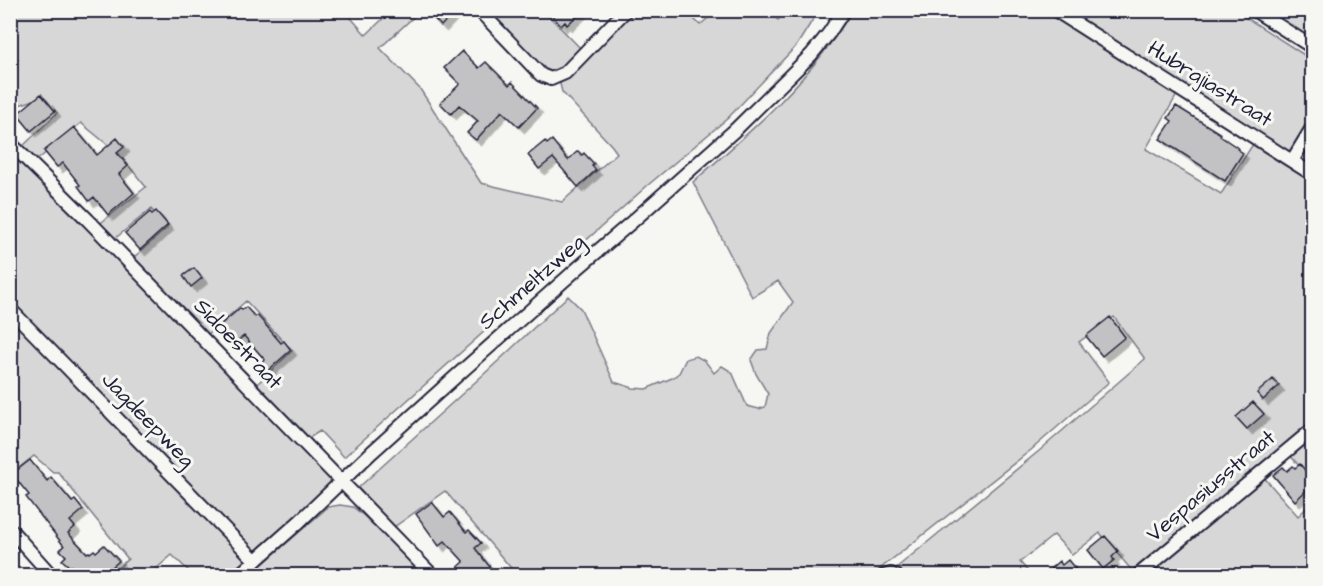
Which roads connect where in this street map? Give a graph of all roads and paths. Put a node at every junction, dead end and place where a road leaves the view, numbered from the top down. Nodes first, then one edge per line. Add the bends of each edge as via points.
1 (479, 10) edge
2 (626, 10) edge
3 (844, 10) edge
4 (1055, 10) edge
5 (1254, 10) edge
6 (1312, 47) edge
7 (1312, 128) edge
8 (10, 143) edge
9 (1292, 161) junction
10 (1312, 174) edge
11 (10, 309) edge
12 (1312, 430) edge
13 (343, 482) junction
14 (10, 529) edge
15 (255, 560) junction
16 (52, 576) edge
17 (238, 576) edge
18 (433, 576) edge
19 (884, 576) edge
20 (896, 576) edge
21 (1137, 576) edge

1 - 2 street via 541,75 551,79 565,73
3 - 13 street, Schmeltzweg via 811,55 735,130 453,379
4 - 9 street, Hubrajiastraat
5 - 6 street
7 - 9 street
8 - 13 street, Sidoestraat
9 - 10 street, Hubrajiastraat
11 - 15 street, Jagdeepweg
12 - 21 street, Vespasiusstraat
13 - 15 street, Schmeltzweg
13 - 18 street, Sidoestraat
14 - 16 street
15 - 17 street, Schmeltzweg
19 - 20 street

